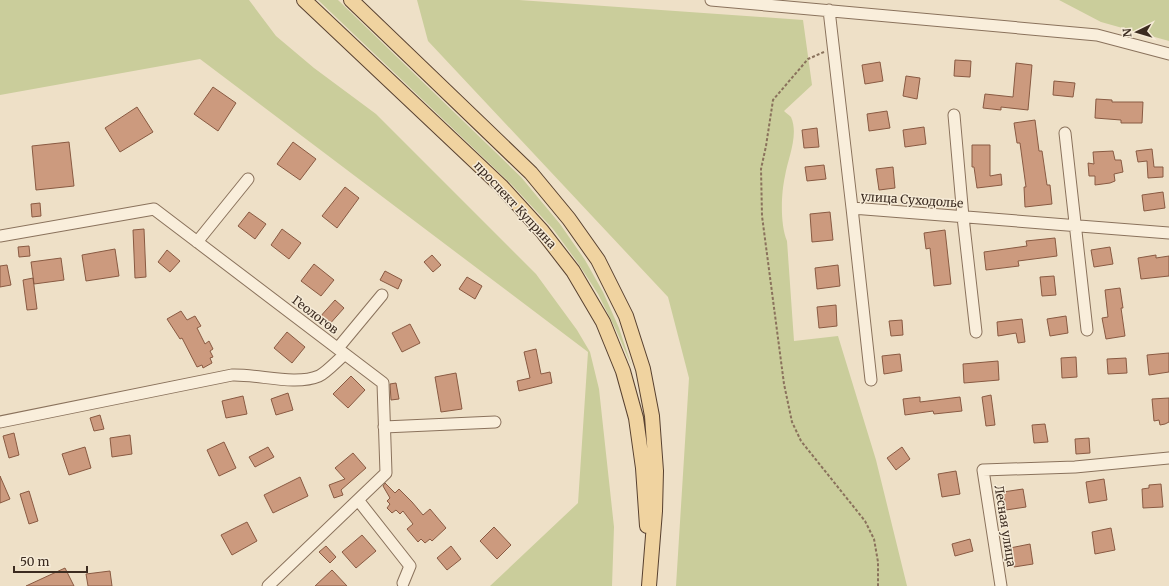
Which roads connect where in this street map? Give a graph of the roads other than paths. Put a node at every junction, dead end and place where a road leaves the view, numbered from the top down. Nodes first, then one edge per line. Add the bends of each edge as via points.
1 (304, 0) edge
2 (711, 0) edge
3 (355, 2) edge
4 (830, 10) junction
5 (1169, 54) edge
6 (954, 115) dead end
7 (1065, 133) dead end
8 (248, 179) dead end
9 (852, 208) junction
10 (963, 217) junction
11 (1075, 225) junction
12 (1169, 232) edge
13 (0, 236) edge
14 (197, 242) junction
15 (382, 295) dead end
16 (1087, 330) dead end
17 (976, 332) dead end
18 (341, 351) junction
19 (871, 380) dead end
20 (0, 422) edge
21 (495, 422) dead end
22 (384, 427) junction
23 (1169, 458) edge
24 (358, 500) junction
25 (650, 559) junction
26 (403, 583) dead end
27 (268, 586) edge
28 (649, 586) edge
29 (1001, 586) edge

1 - 25 main road, проспект Куприна via 501,186 542,231 573,271 603,322 623,370 634,412 643,468
2 - 4 street
3 - 25 main road, проспект Куприна via 531,173 569,219 598,260 626,316 643,368 652,416 656,471
4 - 5 street via 1097,35
4 - 9 street, улица Суходолье
6 - 10 street
7 - 11 street
8 - 14 street
9 - 10 street, улица Суходолье
9 - 19 street
10 - 11 street, улица Суходолье
10 - 17 street
11 - 12 street, улица Суходолье
11 - 16 street
13 - 14 street, Геологов via 154,209
14 - 18 street, Геологов
15 - 18 street
18 - 20 street via 320,376 299,380 246,374 232,375
18 - 22 street, Геологов via 383,383
21 - 22 street
22 - 24 street, Геологов via 386,473
23 - 29 street, Лесная улица via 1075,467 983,470
24 - 26 street via 410,566
24 - 27 street, Геологов
25 - 28 main road, проспект Куприна

